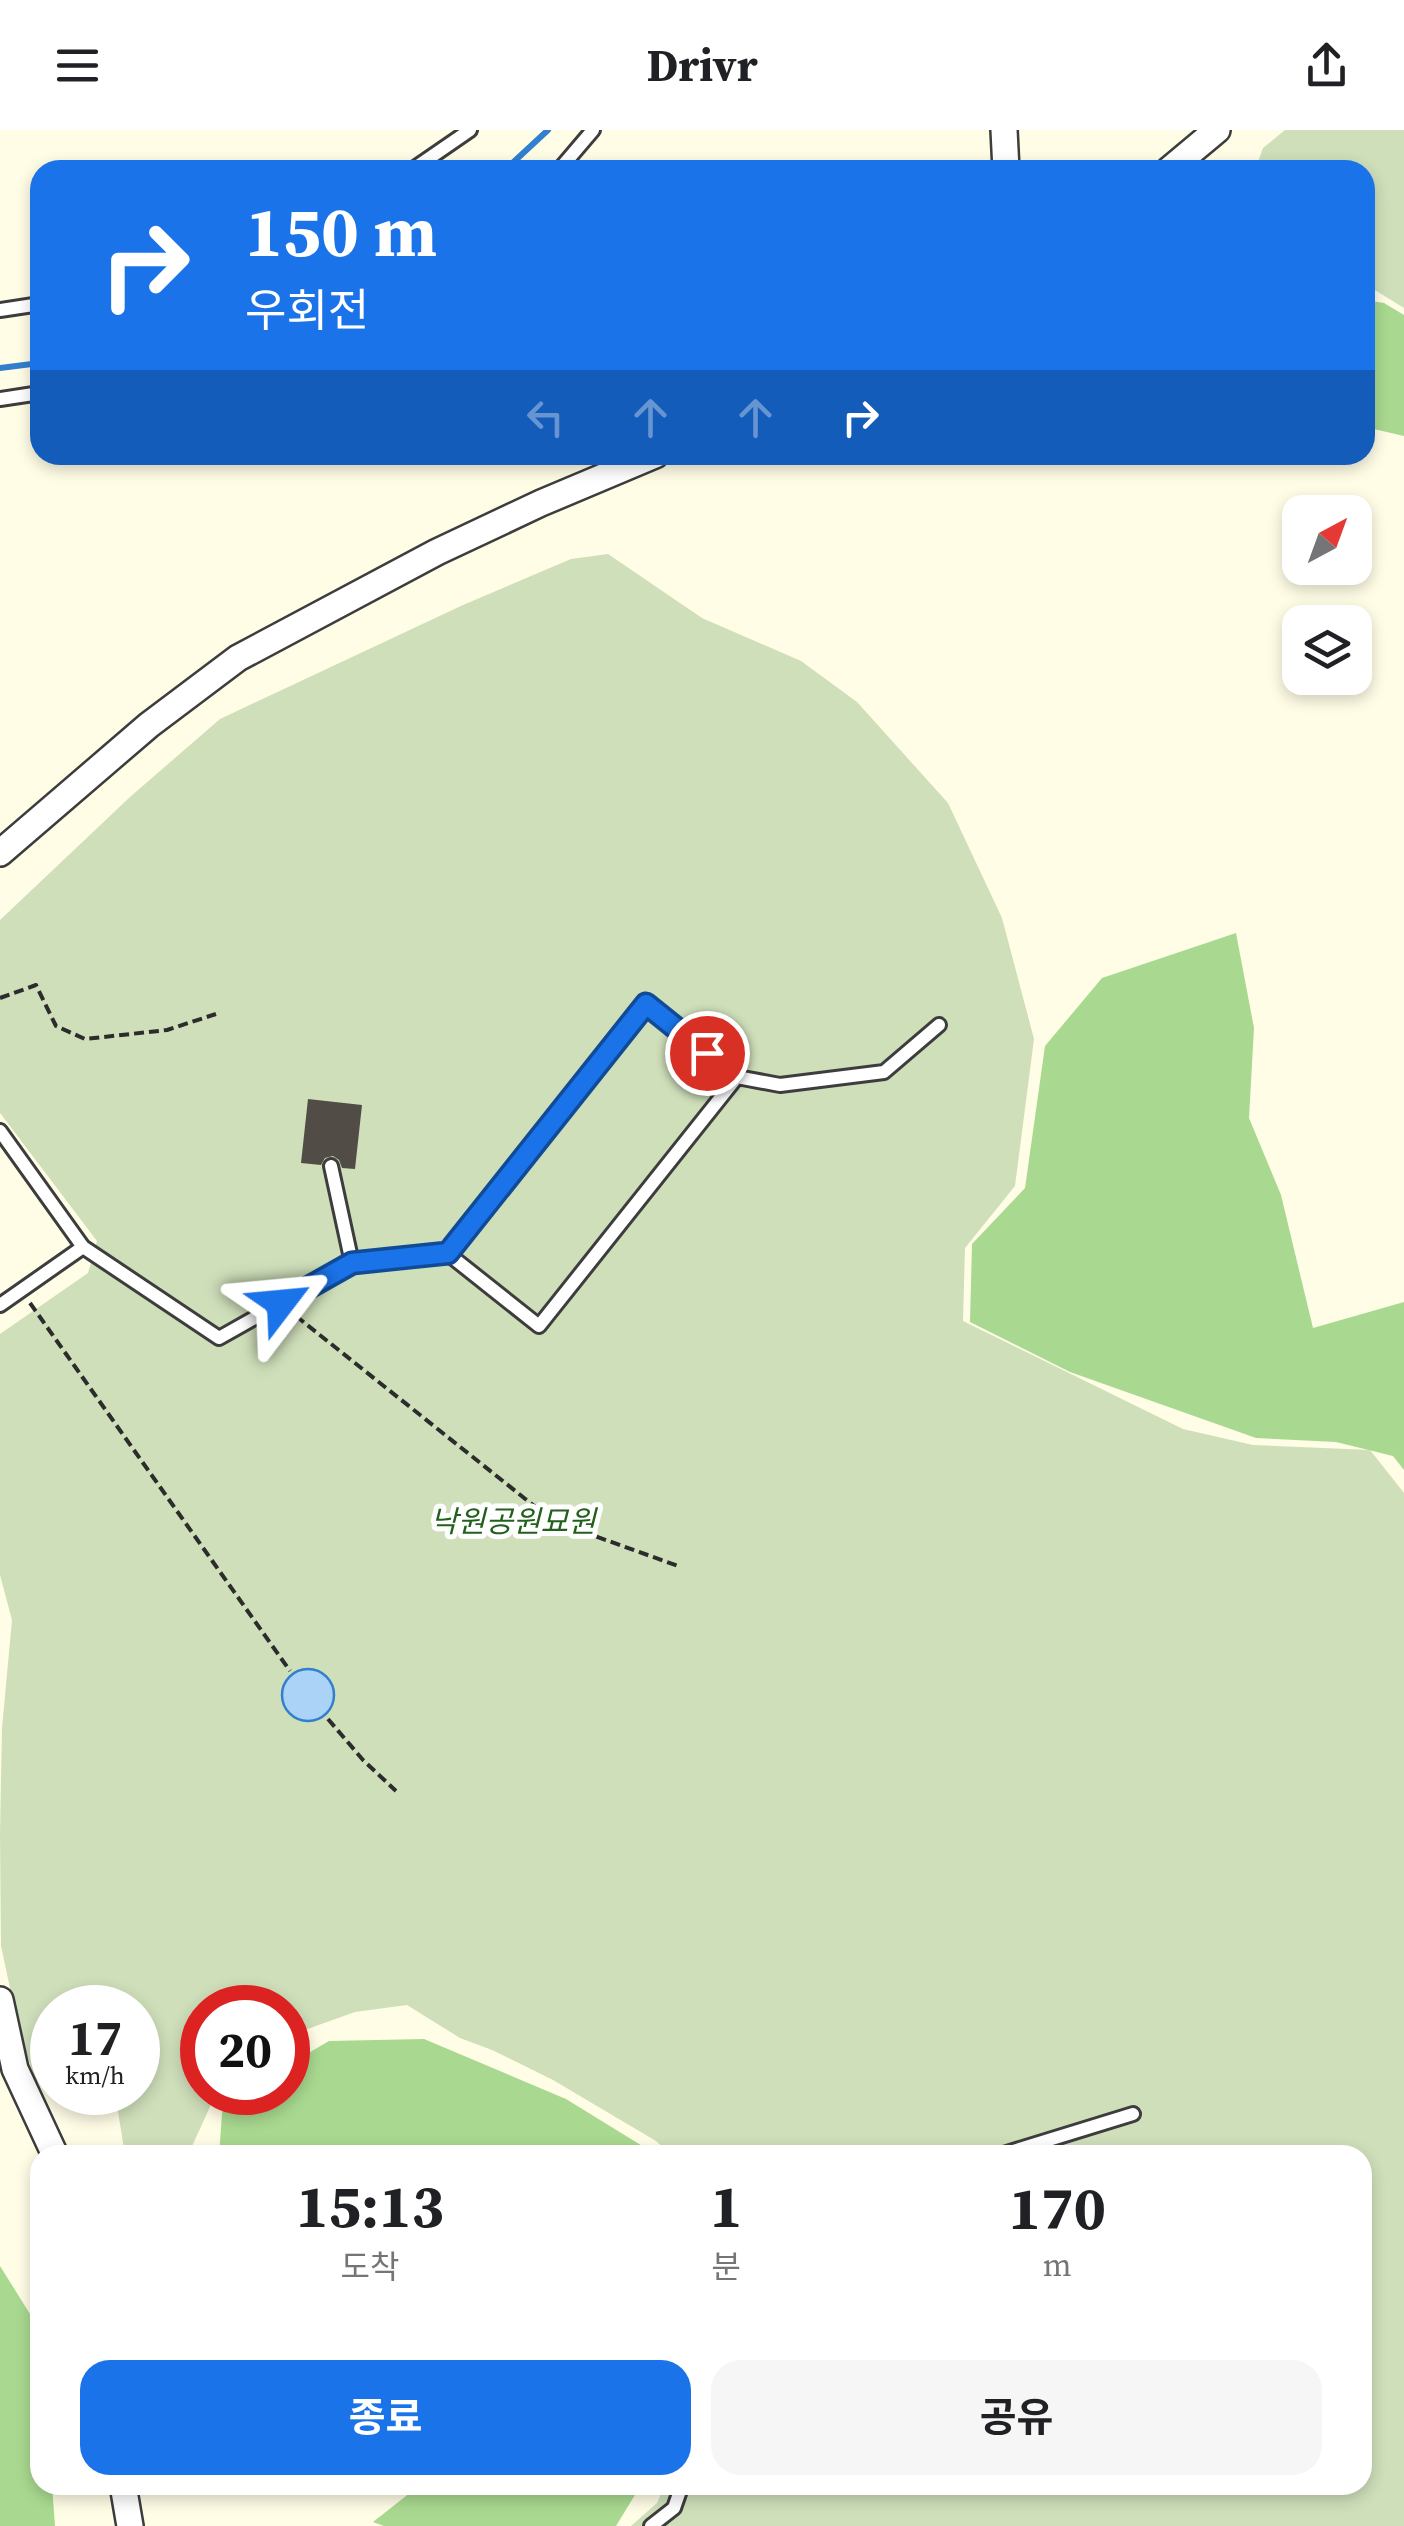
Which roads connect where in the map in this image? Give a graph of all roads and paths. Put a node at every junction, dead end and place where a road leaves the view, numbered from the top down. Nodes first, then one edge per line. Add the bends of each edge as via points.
1 (470, 130) edge
2 (593, 130) edge
3 (1004, 130) edge
4 (1217, 130) edge
5 (427, 160) edge
6 (568, 160) edge
7 (1006, 160) edge
8 (1181, 160) edge
9 (30, 306) edge
10 (0, 310) edge
11 (30, 394) edge
12 (0, 399) edge
13 (631, 465) edge
14 (0, 853) edge
15 (0, 998) edge
16 (216, 1014) dead end
17 (940, 1025) dead end
18 (737, 1078) junction
19 (0, 1131) edge
20 (331, 1166) dead end
21 (84, 1247) junction
22 (448, 1253) junction
23 (352, 1263) junction
24 (22, 1291) junction
25 (281, 1303) junction
26 (0, 1306) edge
27 (681, 1567) dead end
28 (290, 1671) dead end
29 (328, 1719) dead end
30 (396, 1791) dead end
31 (0, 2000) edge
32 (1132, 2114) dead end
33 (50, 2145) edge
34 (1032, 2145) edge
35 (125, 2495) edge
36 (679, 2495) edge
37 (130, 2526) edge
38 (651, 2526) edge

1 - 5 lane
2 - 6 lane
3 - 7 street
4 - 8 street
9 - 10 lane
11 - 12 lane
13 - 14 street via 437,552 238,658
15 - 16 path via 36,985 56,1026 84,1039 167,1030
17 - 18 lane via 884,1072 780,1084
18 - 22 lane via 540,1326
18 - 22 lane via 646,1004
19 - 21 lane
20 - 23 lane
21 - 24 lane
21 - 25 lane via 220,1338
22 - 23 lane
23 - 25 lane
24 - 26 lane
24 - 28 path
25 - 27 path via 553,1522
29 - 30 path
31 - 33 street via 15,2069
32 - 34 lane
35 - 37 street
36 - 38 lane via 674,2508

